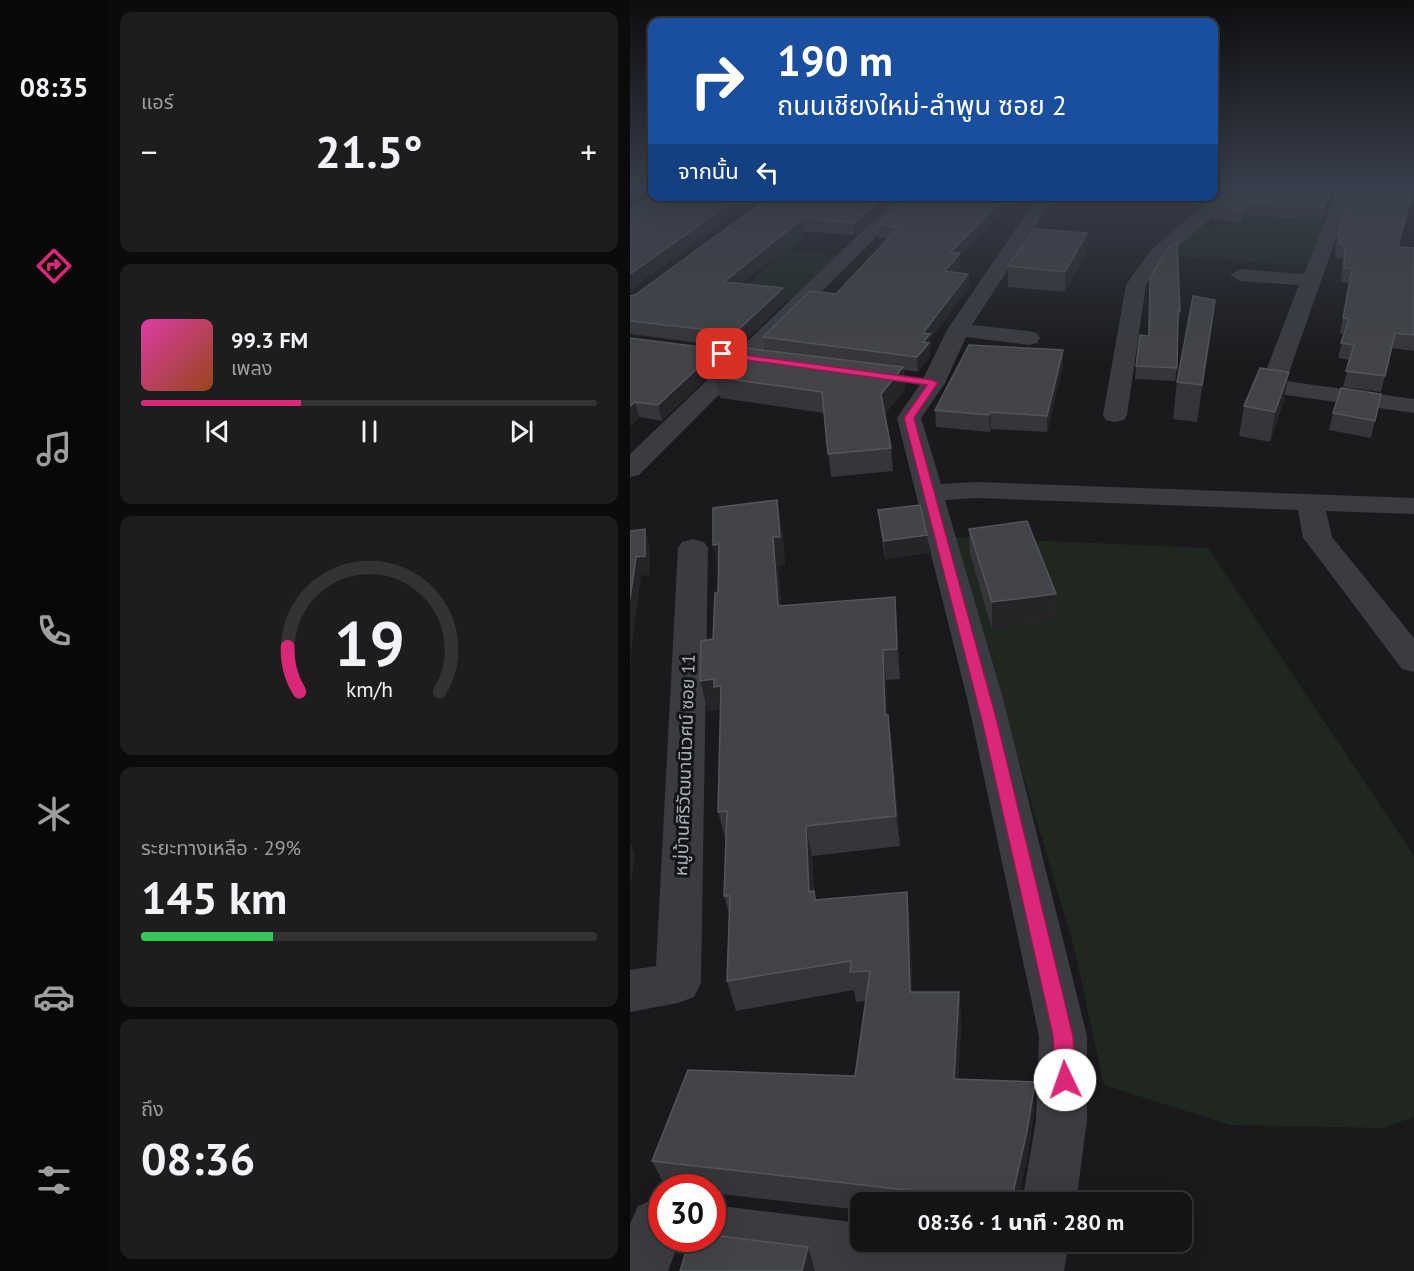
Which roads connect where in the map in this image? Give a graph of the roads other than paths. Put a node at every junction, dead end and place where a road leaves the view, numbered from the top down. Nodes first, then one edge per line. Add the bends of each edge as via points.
1 (862, 243) edge
2 (1016, 243) edge
3 (1171, 243) edge
4 (1325, 243) edge
5 (1240, 275) dead end
6 (1311, 280) junction
7 (958, 330) junction
8 (1029, 338) dead end
9 (1414, 406) edge
10 (1115, 415) dead end
11 (630, 469) edge
12 (931, 493) junction
13 (1310, 502) junction
14 (1414, 506) edge
15 (693, 548) dead end
16 (1414, 661) edge
17 (630, 991) edge
18 (1051, 1192) edge
19 (726, 1234) edge
20 (648, 1249) edge
21 (1039, 1252) edge
22 (640, 1271) edge
23 (1024, 1271) edge
24 (1036, 1271) edge

1 - 11 street
2 - 7 street
3 - 10 street via 1136,285
4 - 6 street
5 - 6 street
6 - 9 street via 1272,386
7 - 8 street
7 - 12 street via 921,381 909,418
12 - 13 street via 976,490
12 - 18 street via 986,702 1063,1036 1065,1080
13 - 14 street
13 - 16 street via 1318,538
15 - 17 street, หมู่บ้านศิริวัฒนานิเวศน์ ซอย 11 via 678,983
19 - 23 street
20 - 22 street
21 - 24 street

